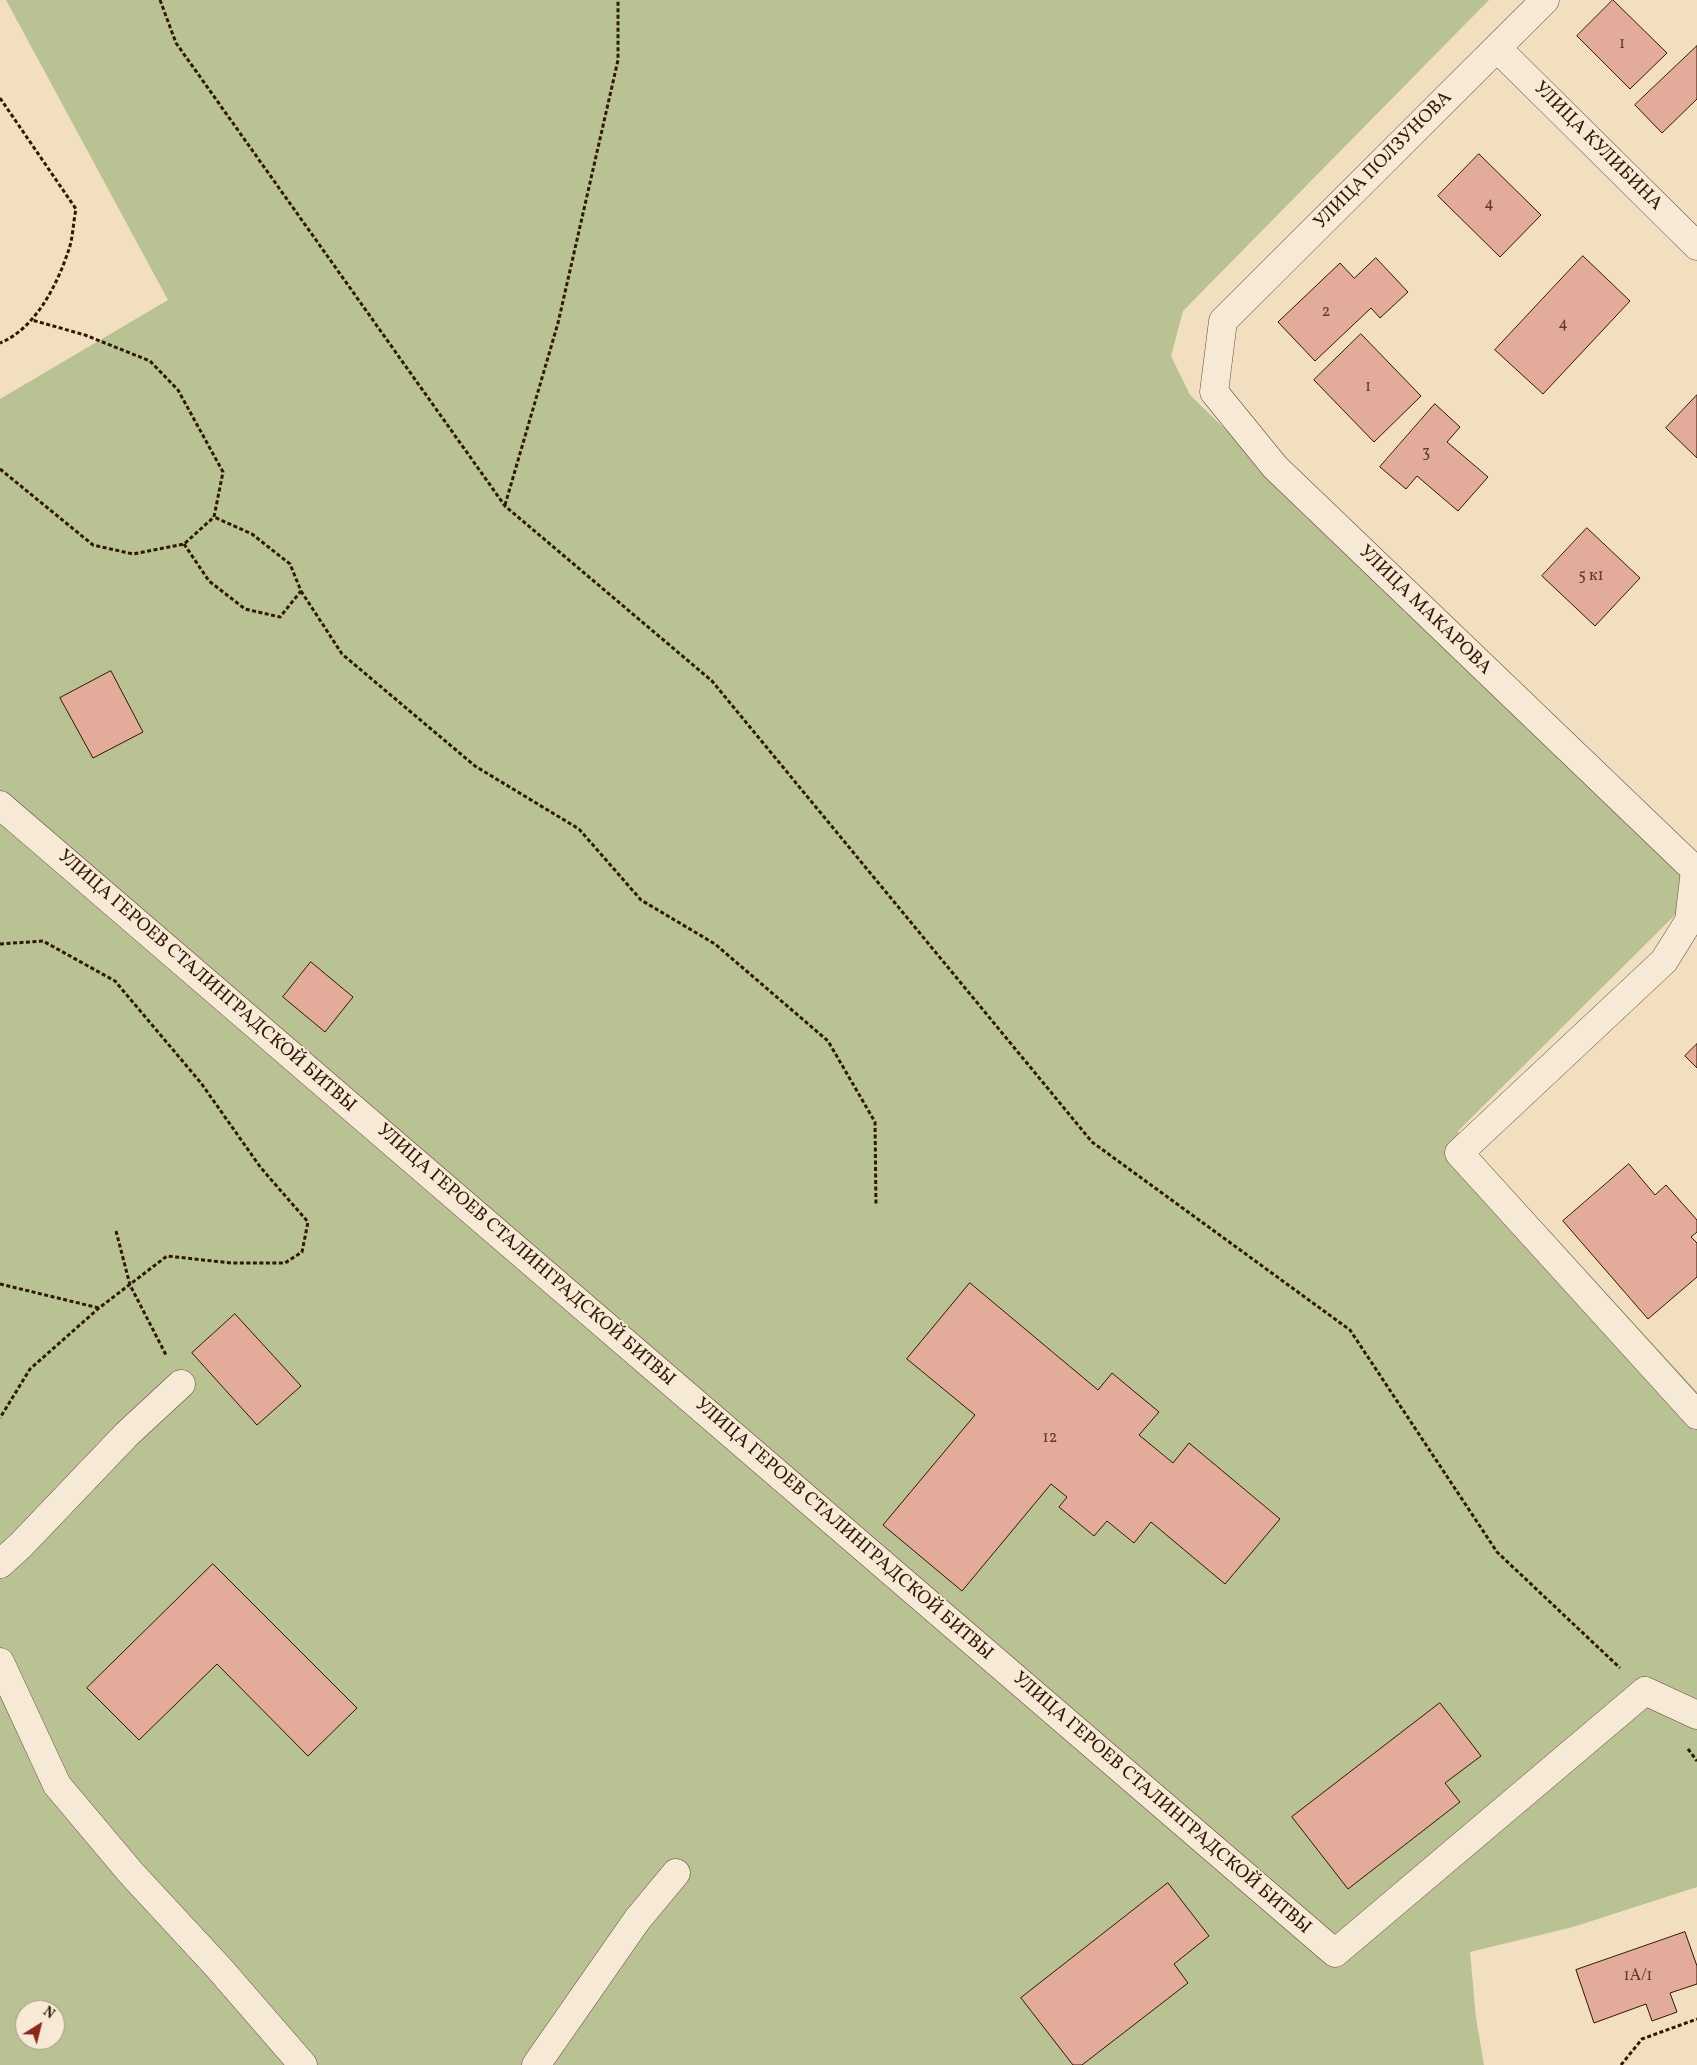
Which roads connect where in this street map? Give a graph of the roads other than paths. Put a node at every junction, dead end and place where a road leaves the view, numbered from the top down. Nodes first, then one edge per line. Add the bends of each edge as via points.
1 (1545, 0) edge
2 (1497, 48) junction
3 (1697, 246) edge
4 (1223, 321) joint
5 (0, 805) edge
6 (1696, 870) edge
7 (181, 1384) road end
8 (1697, 1414) edge
9 (0, 1564) edge
10 (0, 1662) edge
11 (1697, 1715) edge
12 (676, 1872) dead end
13 (303, 2065) edge
14 (536, 2065) edge

1 - 2 street, УЛИЦА ПОЛЗУНОВА
2 - 3 street, УЛИЦА КУЛИБИНА
2 - 4 street, УЛИЦА ПОЛЗУНОВА
4 - 6 street, УЛИЦА МАКАРОВА via 1214,392 1275,467
5 - 11 street, УЛИЦА ГЕРОЕВ СТАЛИНГРАДСКОЙ БИТВЫ via 1335,1953 1645,1691
6 - 8 street via 1689,921 1664,961 1459,1153
7 - 9 street via 127,1434
10 - 13 street via 57,1785
12 - 14 street via 638,1920

